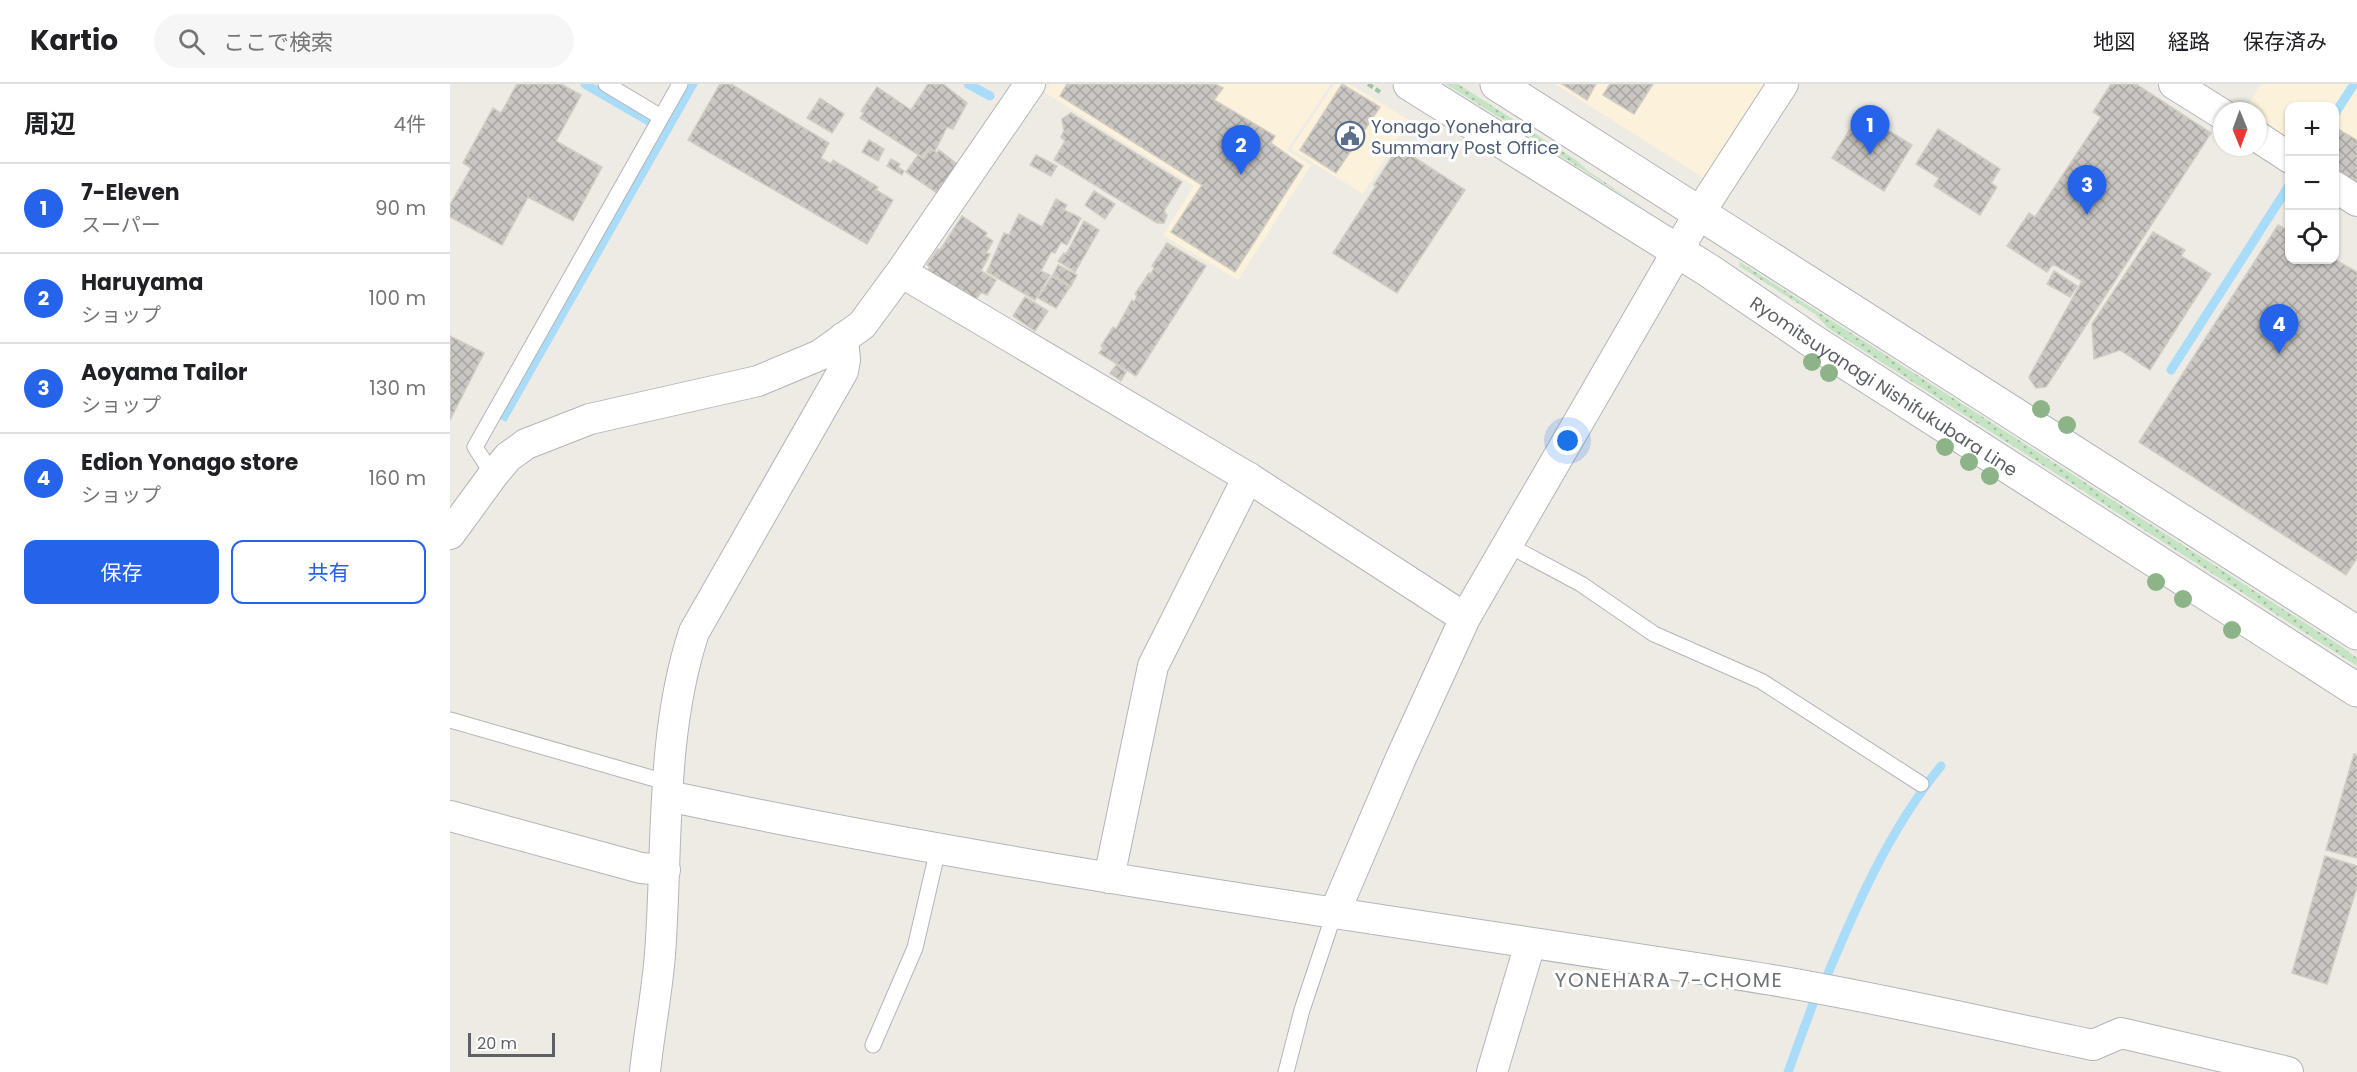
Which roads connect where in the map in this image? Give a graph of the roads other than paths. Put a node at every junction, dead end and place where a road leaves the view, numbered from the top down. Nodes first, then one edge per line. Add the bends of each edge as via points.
1 (606, 84) edge
2 (680, 84) edge
3 (1030, 84) edge
4 (1410, 84) edge
5 (1497, 84) edge
6 (1783, 84) edge
7 (2174, 84) edge
8 (2213, 108) edge
9 (661, 117) junction
10 (2267, 143) edge
11 (2286, 156) edge
12 (2339, 189) edge
13 (2357, 201) edge
14 (1700, 212) junction
15 (1677, 251) junction
16 (901, 272) junction
17 (843, 338) junction
18 (493, 475) junction
19 (1248, 477) junction
20 (450, 534) edge
21 (1506, 544) junction
22 (1466, 618) junction
23 (2357, 633) edge
24 (2357, 690) edge
25 (450, 720) edge
26 (1921, 784) dead end
27 (668, 790) junction
28 (450, 816) edge
29 (938, 849) junction
30 (665, 870) junction
31 (1109, 878) junction
32 (1334, 914) junction
33 (1530, 944) junction
34 (873, 1045) dead end
35 (645, 1072) edge
36 (1286, 1072) edge
37 (1492, 1072) edge
38 (2288, 1072) edge

1 - 9 lane
2 - 9 lane
3 - 16 street
4 - 15 main road, Ryomitsuyanagi Nishifukubara Line
5 - 14 main road
6 - 14 street
7 - 8 street
9 - 18 lane via 475,447
10 - 11 street
12 - 13 street
14 - 15 street
14 - 23 main road
15 - 21 street
15 - 24 main road, Ryomitsuyanagi Nishifukubara Line
16 - 17 street via 862,325
16 - 19 street
17 - 18 street via 820,355 758,381 626,410 561,430 526,444
17 - 27 street via 845,360 840,377 694,632 681,669
18 - 20 street
19 - 22 street
19 - 31 street via 1153,666
21 - 22 street
21 - 26 lane via 1581,584 1654,634 1761,681
22 - 32 street
25 - 27 lane
27 - 29 street via 821,829
27 - 30 street
28 - 30 street via 641,868
29 - 31 street
29 - 34 lane via 915,948
30 - 35 street via 660,956
31 - 32 street
32 - 33 street
32 - 36 lane
33 - 37 street
33 - 38 street via 1776,981 2093,1045 2121,1033

